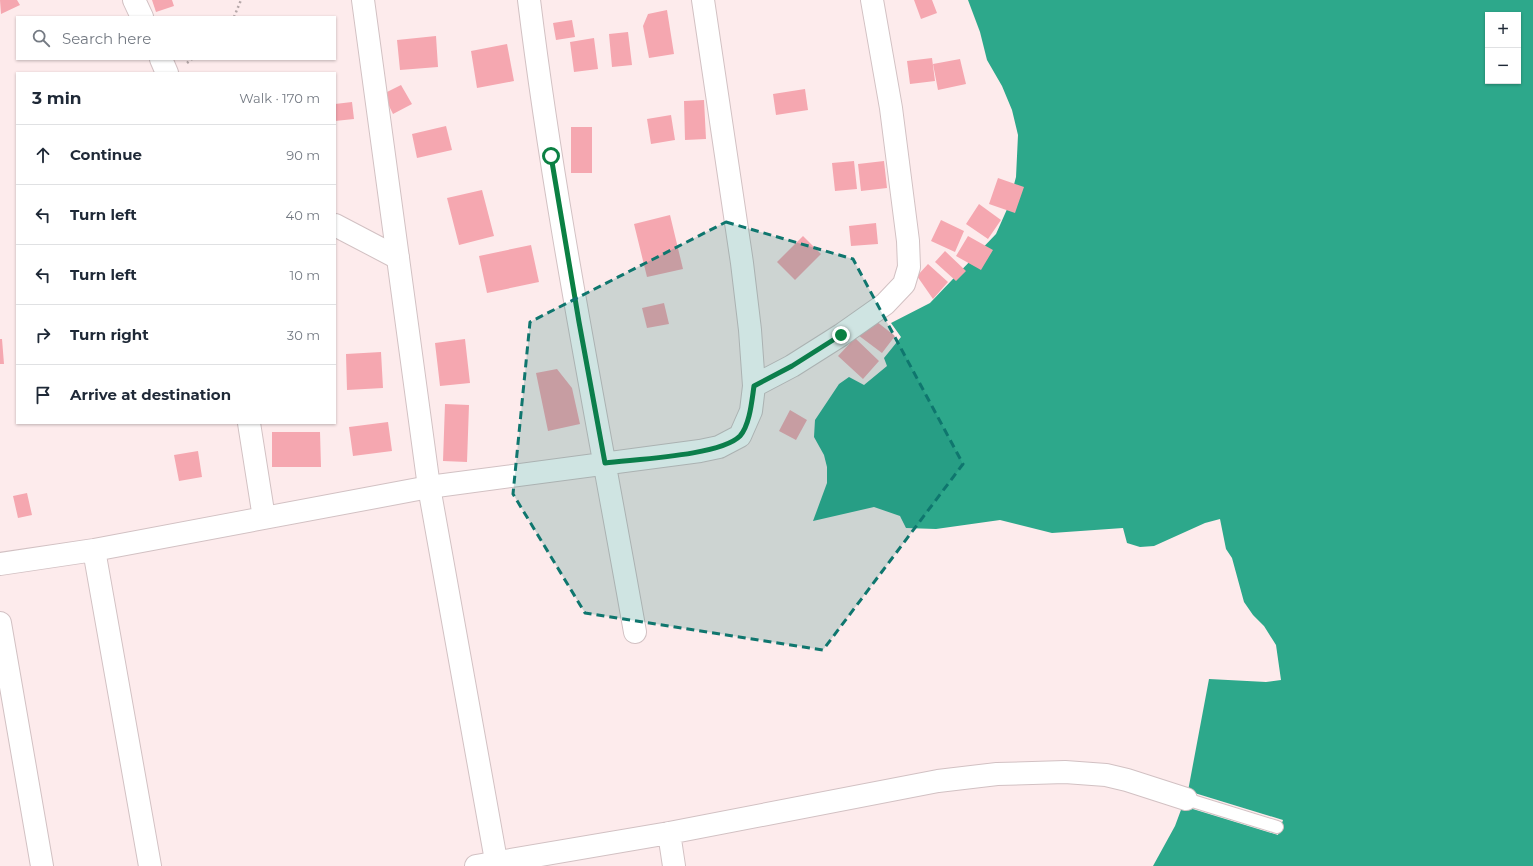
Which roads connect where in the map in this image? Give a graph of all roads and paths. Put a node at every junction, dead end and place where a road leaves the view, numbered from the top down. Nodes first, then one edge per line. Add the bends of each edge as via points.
1 (134, 0) edge
2 (241, 0) edge
3 (363, 0) edge
4 (529, 0) edge
5 (703, 0) edge
6 (872, 0) edge
7 (142, 16) edge
8 (234, 16) edge
9 (161, 60) edge
10 (167, 72) edge
11 (336, 226) edge
12 (398, 258) junction
13 (754, 386) junction
14 (250, 424) edge
15 (605, 463) junction
16 (429, 487) junction
17 (264, 518) junction
18 (94, 550) junction
19 (0, 564) edge
20 (0, 623) edge
21 (634, 632) dead end
22 (1186, 799) joint
23 (1277, 827) dead end
24 (669, 833) junction
25 (490, 865) edge
26 (42, 866) edge
27 (150, 866) edge
28 (674, 866) edge

1 - 7 street
2 - 8 path
3 - 12 street
4 - 15 street via 571,274
5 - 13 street via 742,263
6 - 13 street via 908,241 909,267 904,284 885,304 841,335
9 - 10 street
11 - 12 street
12 - 16 street
13 - 15 street via 751,411 740,436 719,447
14 - 17 street
15 - 16 street
15 - 21 street
16 - 17 street
16 - 25 street
17 - 18 street
18 - 19 street
18 - 27 street
20 - 26 street
22 - 23 lane
22 - 24 street via 1106,775 1064,772 997,774 938,781
24 - 25 street
24 - 28 street

